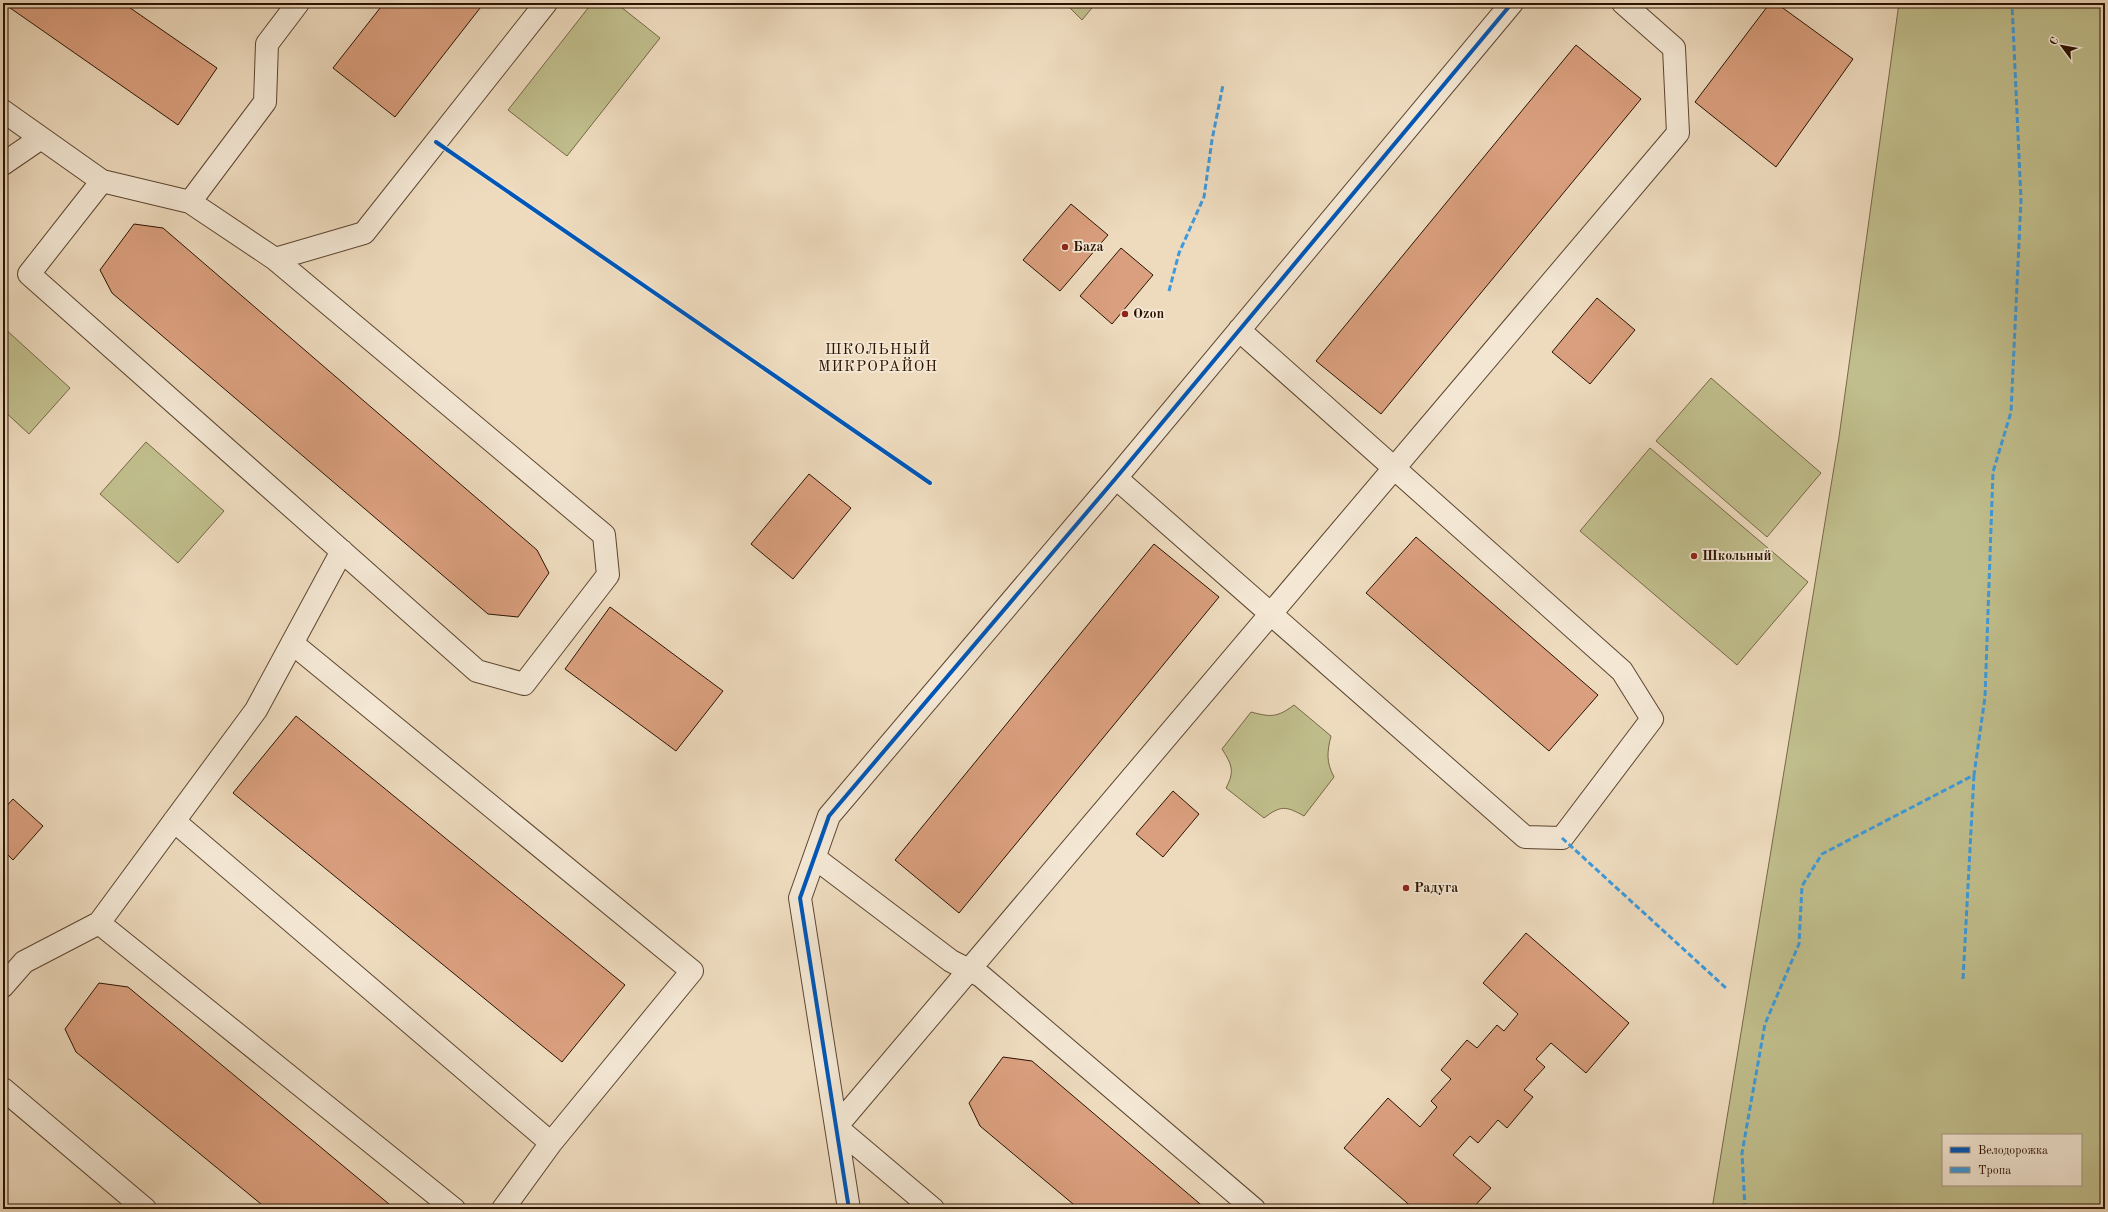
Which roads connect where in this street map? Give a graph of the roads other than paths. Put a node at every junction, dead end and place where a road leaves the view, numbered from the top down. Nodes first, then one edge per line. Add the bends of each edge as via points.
1 (298, 3) edge
2 (546, 3) edge
3 (1512, 3) edge
4 (1623, 3) edge
5 (3, 111) edge
6 (41, 138) junction
7 (3, 164) edge
8 (102, 181) junction
9 (190, 202) junction
10 (276, 259) junction
11 (1240, 330) junction
12 (1395, 468) junction
13 (1116, 478) junction
14 (342, 551) junction
15 (1272, 612) junction
16 (292, 643) junction
17 (174, 821) junction
18 (815, 858) junction
19 (99, 923) junction
20 (969, 970) junction
21 (3, 986) edge
22 (3, 1089) edge
23 (836, 1126) junction
24 (551, 1143) junction
25 (145, 1209) edge
26 (454, 1209) edge
27 (503, 1209) edge
28 (849, 1209) edge
29 (933, 1209) edge
30 (1254, 1209) edge

1 - 9 street via 267,44 265,102
2 - 10 street via 364,233
3 - 11 street
4 - 12 street via 1674,48 1678,133
5 - 6 street
6 - 7 street
6 - 8 street
8 - 9 street
8 - 14 street via 29,274
9 - 10 street
10 - 14 street via 604,535 608,575 524,684 477,671
11 - 12 street
11 - 13 street
12 - 15 street
12 - 15 street via 1622,671 1652,720 1562,838 1525,836
13 - 15 street
13 - 18 street via 830,816
14 - 16 street
15 - 20 street
16 - 17 street via 256,710
16 - 24 street via 692,971
17 - 19 street
17 - 24 street
18 - 20 street via 951,961
18 - 23 street via 800,898
19 - 21 street via 24,962
19 - 26 street
20 - 23 street
20 - 30 street via 981,976
22 - 25 street
23 - 28 street
23 - 29 street
24 - 27 street

